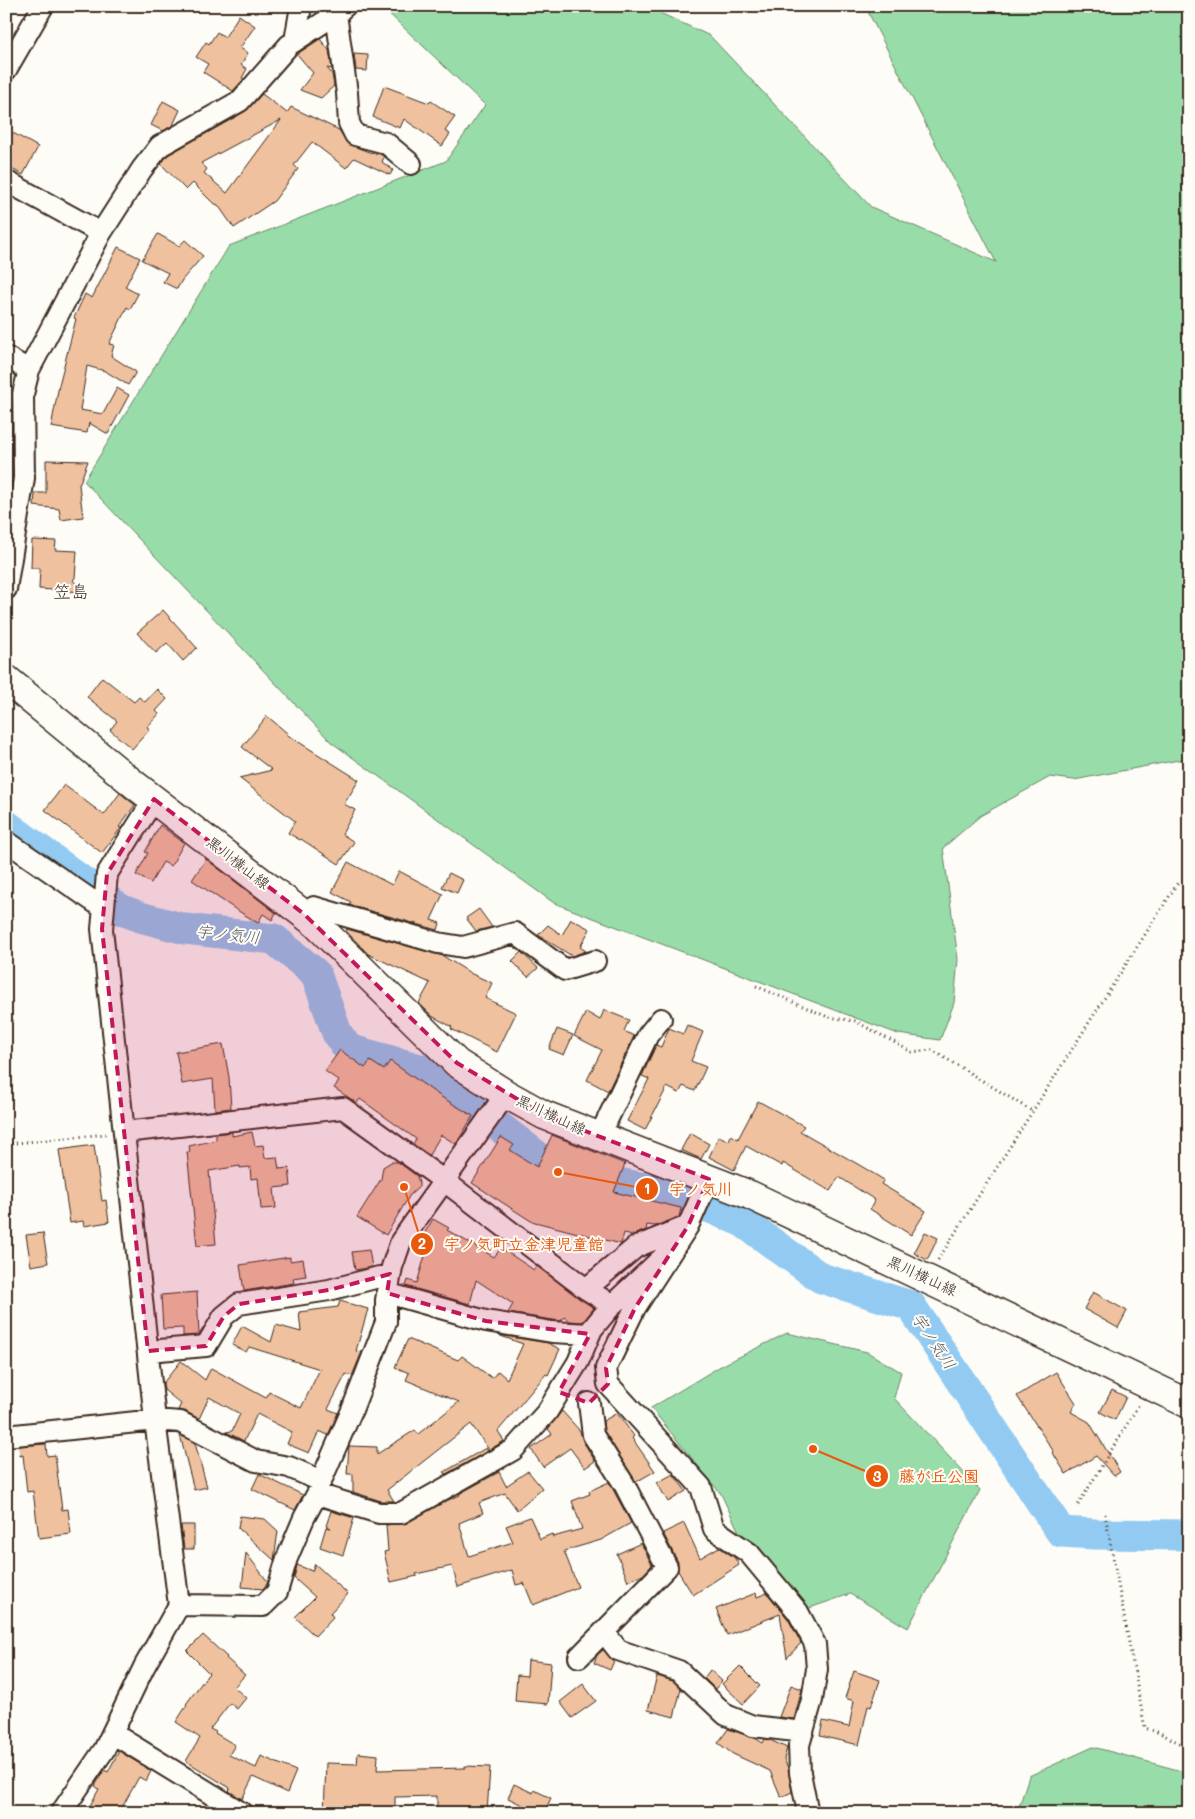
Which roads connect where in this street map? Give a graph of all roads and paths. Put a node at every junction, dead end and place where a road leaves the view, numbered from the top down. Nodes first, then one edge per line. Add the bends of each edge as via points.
1 (43, 6) edge
2 (300, 6) edge
3 (341, 10) edge
4 (295, 40) junction
5 (6, 70) edge
6 (411, 164) dead end
7 (6, 181) edge
8 (101, 232) junction
9 (6, 358) edge
10 (29, 370) junction
11 (6, 589) edge
12 (6, 680) edge
13 (154, 799) junction
14 (6, 841) edge
15 (1179, 881) dead end
16 (103, 906) junction
17 (304, 914) junction
18 (595, 961) dead end
19 (756, 986) dead end
20 (661, 1020) dead end
21 (495, 1109) junction
22 (1032, 1111) junction
23 (124, 1132) junction
24 (599, 1137) junction
25 (6, 1144) edge
26 (443, 1180) junction
27 (707, 1184) junction
28 (692, 1218) junction
29 (676, 1245) junction
30 (926, 1278) junction
31 (389, 1285) junction
32 (586, 1289) junction
33 (612, 1304) junction
34 (590, 1334) junction
35 (148, 1351) junction
36 (608, 1384) junction
37 (1151, 1386) junction
38 (560, 1392) junction
39 (589, 1403) junction
40 (1189, 1404) edge
41 (156, 1420) junction
42 (6, 1436) edge
43 (1078, 1505) dead end
44 (1105, 1514) dead end
45 (179, 1605) junction
46 (604, 1632) junction
47 (579, 1657) dead end
48 (112, 1732) junction
49 (803, 1732) junction
50 (1189, 1748) edge
51 (62, 1813) edge
52 (242, 1813) edge
53 (808, 1813) edge

1 - 5 street
2 - 4 street
3 - 4 street
3 - 6 street via 349,123 355,136 386,143
4 - 8 street via 240,101 160,146
7 - 8 street
8 - 10 street
9 - 10 street
10 - 11 street via 23,394 24,478
12 - 13 main road, 黒川横山線
13 - 16 street via 107,874
13 - 17 main road, 黒川横山線
14 - 16 street
15 - 22 path
16 - 23 street via 102,930
17 - 18 street via 314,907 438,943 463,947 515,934 565,970
17 - 21 main road, 黒川横山線 via 457,1063
19 - 22 path via 828,1017 855,1021 912,1052 932,1050
20 - 24 street via 648,1035
21 - 24 main road, 黒川横山線 via 544,1115
21 - 26 street
22 - 30 path
23 - 25 path
23 - 26 street via 343,1108
23 - 35 street
24 - 27 main road, 黒川横山線
26 - 31 street via 401,1241
26 - 32 street
27 - 28 street
27 - 30 main road, 黒川横山線 via 750,1195
28 - 29 street
28 - 32 street via 636,1247
29 - 33 street
29 - 36 street via 635,1308 606,1368
30 - 37 main road, 黒川横山線
31 - 34 street via 486,1321 552,1332
31 - 35 street via 379,1277 329,1290 239,1304 224,1316 206,1346
31 - 41 street via 386,1322 321,1481 289,1467 256,1460 180,1422
32 - 33 street
33 - 34 street
34 - 38 street
35 - 41 street
36 - 39 street
36 - 49 street via 701,1487 714,1529 749,1554 798,1612 815,1644 817,1669
37 - 40 main road, 黒川横山線
37 - 43 path
38 - 39 street
38 - 45 street via 547,1412 512,1450 402,1513 379,1513 317,1494 287,1558 277,1592 263,1606
39 - 46 street via 592,1435 624,1484 667,1567
41 - 42 street
41 - 45 street
44 - 50 path via 1145,1728
45 - 48 street
46 - 47 street
46 - 49 street via 618,1650 679,1670 726,1715 753,1726
48 - 51 street via 104,1750
48 - 52 street
49 - 53 street via 799,1745 800,1773

